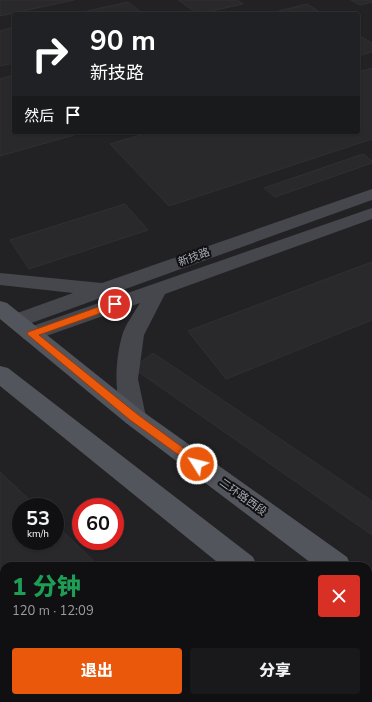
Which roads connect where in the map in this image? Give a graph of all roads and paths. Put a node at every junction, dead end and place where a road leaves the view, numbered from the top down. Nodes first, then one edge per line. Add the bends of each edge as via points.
1 (372, 194) edge
2 (372, 213) edge
3 (0, 279) edge
4 (107, 289) junction
5 (157, 290) junction
6 (16, 321) edge
7 (0, 374) edge
8 (134, 417) junction
9 (238, 562) edge
10 (332, 562) edge

1 - 4 street, 新技路
2 - 5 street, 新技路
3 - 4 street
4 - 6 street, 新技路
5 - 6 street, 新技路
5 - 8 street via 133,335 127,379
6 - 8 main road, 二环路西段
7 - 9 main road
8 - 10 main road, 二环路西段

